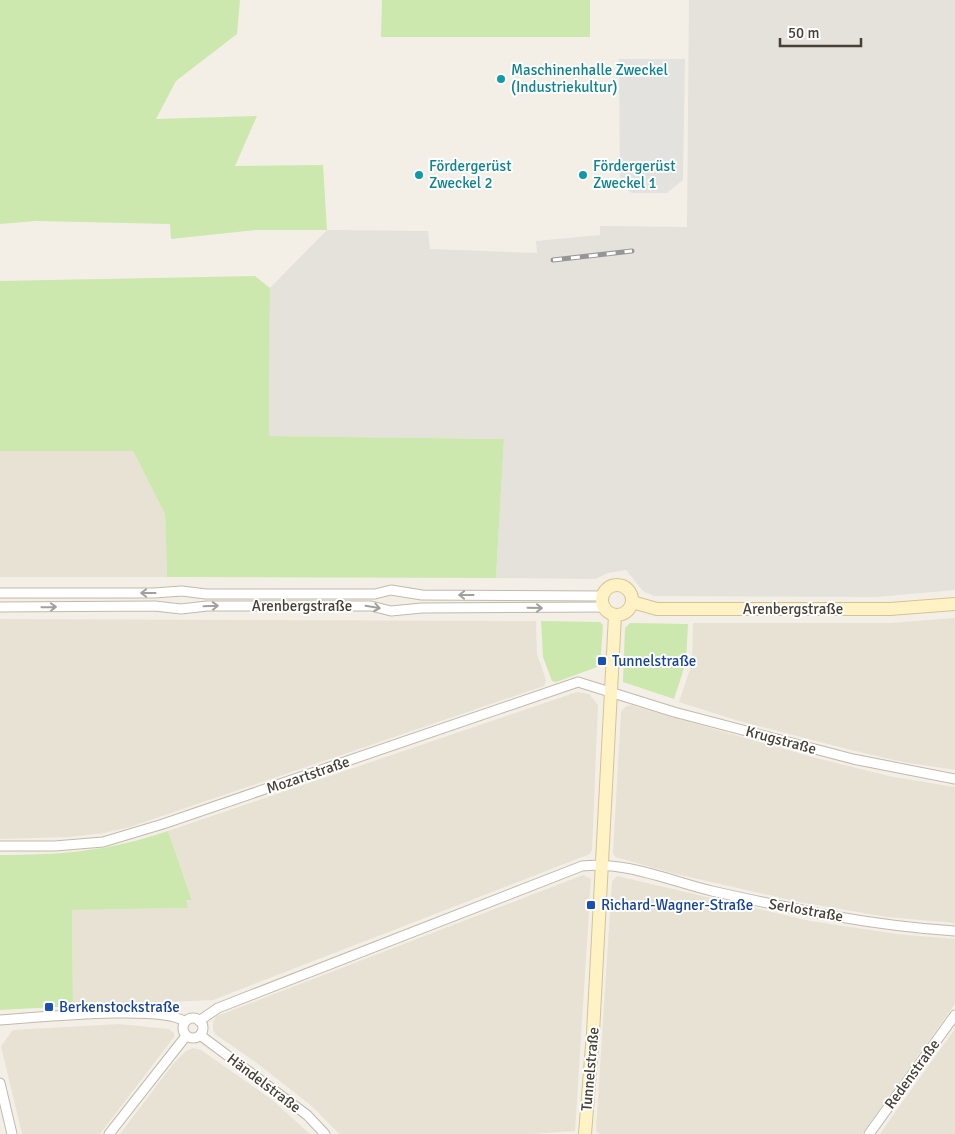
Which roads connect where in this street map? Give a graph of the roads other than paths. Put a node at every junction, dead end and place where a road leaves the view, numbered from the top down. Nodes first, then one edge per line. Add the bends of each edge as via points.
1 (0, 593) edge
2 (603, 601) junction
3 (632, 602) junction
4 (955, 604) edge
5 (0, 607) edge
6 (614, 615) junction
7 (610, 690) junction
8 (955, 778) edge
9 (0, 846) edge
10 (602, 864) junction
11 (955, 932) edge
12 (955, 1015) edge
13 (0, 1020) edge
14 (199, 1021) junction
15 (185, 1022) junction
16 (200, 1035) junction
17 (186, 1036) junction
18 (0, 1083) edge
19 (12, 1134) edge
20 (109, 1134) edge
21 (325, 1134) edge
22 (585, 1134) edge
23 (869, 1134) edge

2 -> 1 street, Arenbergstraße via 422,595 391,590 375,594 206,594 182,590 154,593
2 - 3 street, Arenbergstraße via 607,589 621,585 632,595
5 -> 2 street, Arenbergstraße via 371,606 391,611
2 - 6 street
3 - 4 street, Arenbergstraße via 657,610 890,609
3 - 6 street via 629,610 622,615
6 - 7 street, Tunnelstraße
7 - 8 street, Krugstraße via 674,712 844,757
7 - 9 street, Mozartstraße via 578,682 103,842
7 - 10 street, Tunnelstraße
10 - 11 street, Serlostraße via 798,910
10 - 14 street via 582,866 555,876 218,1008
10 - 22 street, Tunnelstraße
12 - 23 street, Redenstraße
13 - 15 street via 139,1013 167,1014
14 - 15 street via 192,1018
14 - 16 street via 203,1028
15 - 17 street
16 - 17 street
16 - 21 street, Händelstraße via 307,1115
17 - 20 street
18 - 19 street

